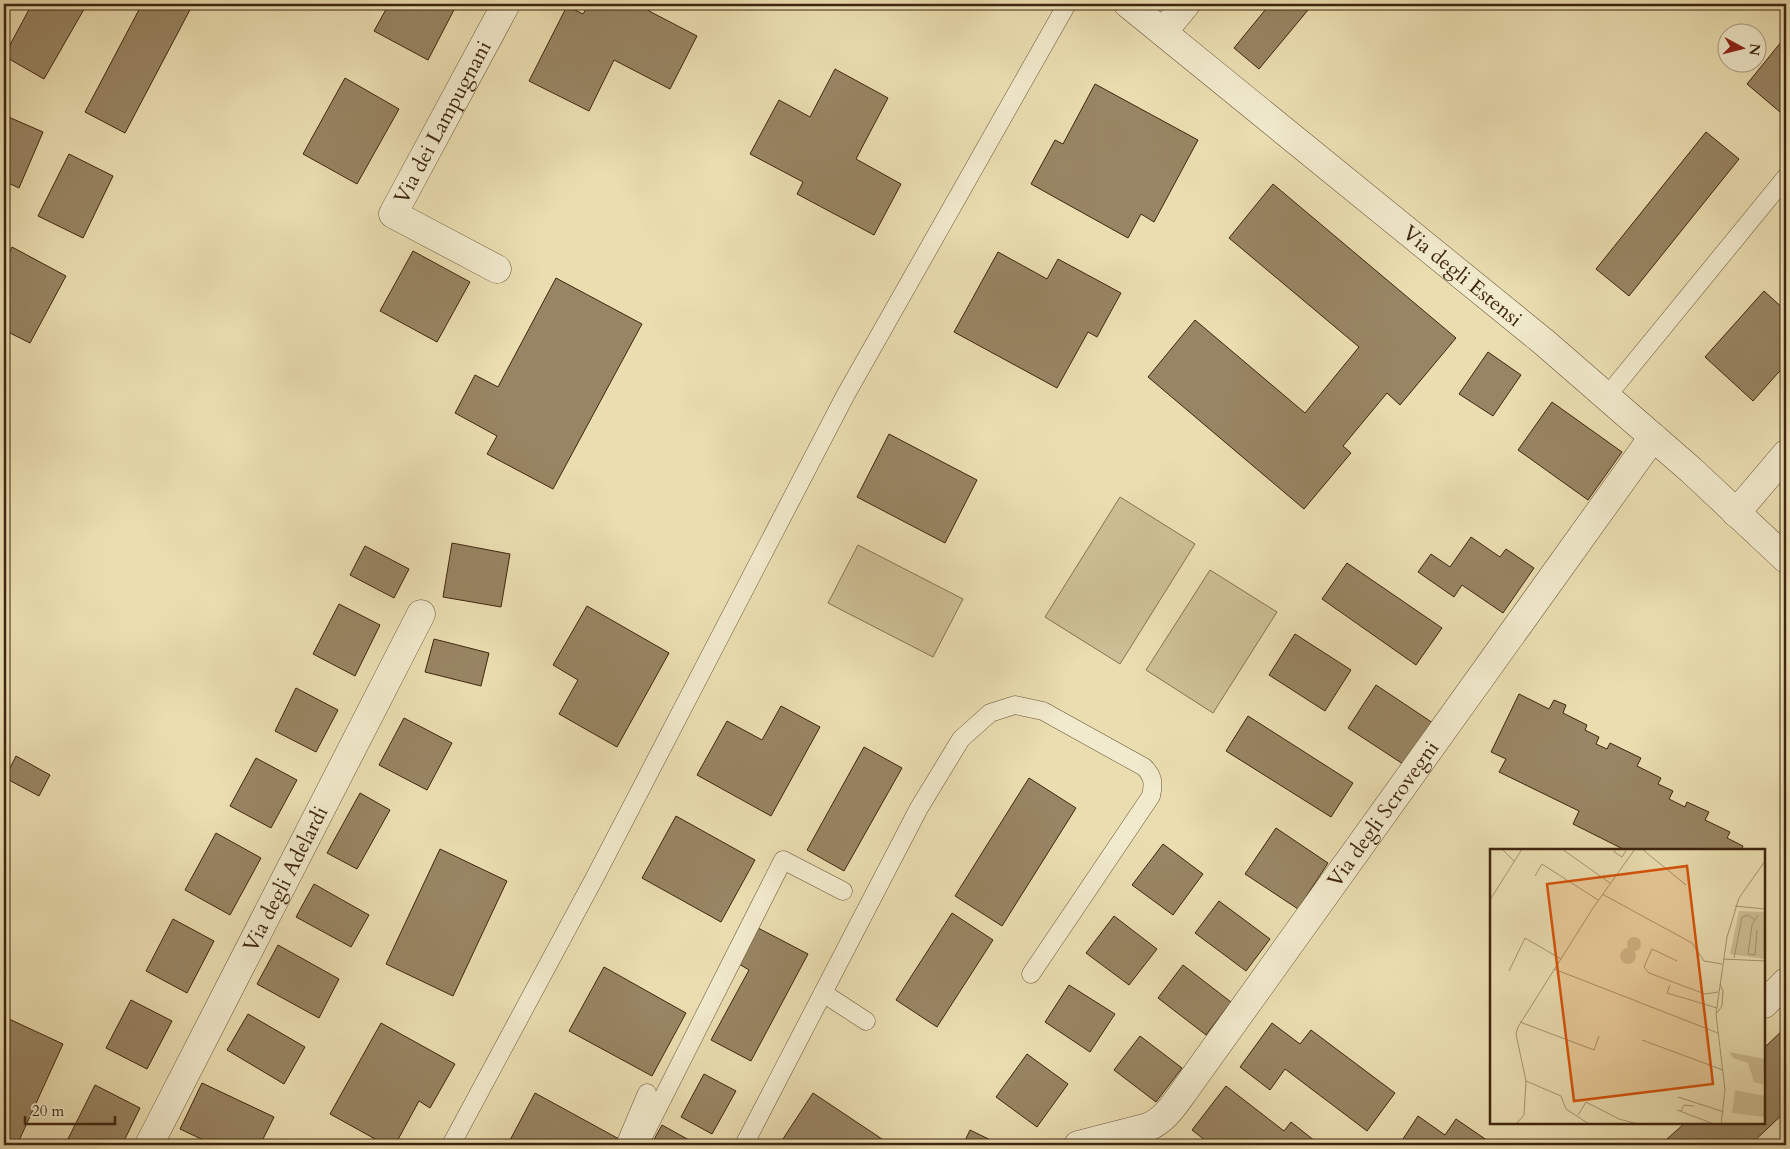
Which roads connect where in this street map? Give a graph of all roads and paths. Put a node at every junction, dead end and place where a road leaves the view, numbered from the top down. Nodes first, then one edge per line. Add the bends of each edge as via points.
1 (506, 4) edge
2 (1067, 4) edge
3 (1128, 4) edge
4 (1186, 4) edge
5 (1163, 32) junction
6 (1786, 177) edge
7 (497, 269) dead end
8 (1607, 396) junction
9 (1653, 437) junction
10 (1786, 454) edge
11 (1736, 512) junction
12 (1786, 559) edge
13 (421, 614) dead end
14 (843, 891) dead end
15 (1030, 974) dead end
16 (1786, 982) edge
17 (823, 993) junction
18 (1765, 1003) edge
19 (866, 1021) dead end
20 (647, 1093) dead end
21 (149, 1145) edge
22 (451, 1145) edge
23 (624, 1145) edge
24 (639, 1145) edge
25 (744, 1145) edge
26 (1078, 1145) edge

1 - 7 street, Via dei Lampugnani via 393,214
2 - 22 lane via 845,396
3 - 5 street, Via degli Estensi
4 - 5 street
5 - 8 street, Via degli Estensi
6 - 8 lane
8 - 9 street, Via degli Estensi
9 - 11 street, Via degli Estensi
9 - 26 street, Via degli Scrovegni via 1164,1117 1148,1127
10 - 11 street
11 - 12 street, Via degli Estensi
13 - 21 street, Via degli Adelardi
14 - 24 lane via 783,860
15 - 17 lane via 1151,796 1154,784 1144,767 1043,710 1015,705 990,713 961,739 919,808
16 - 18 street
17 - 19 lane
17 - 25 lane
20 - 23 lane

